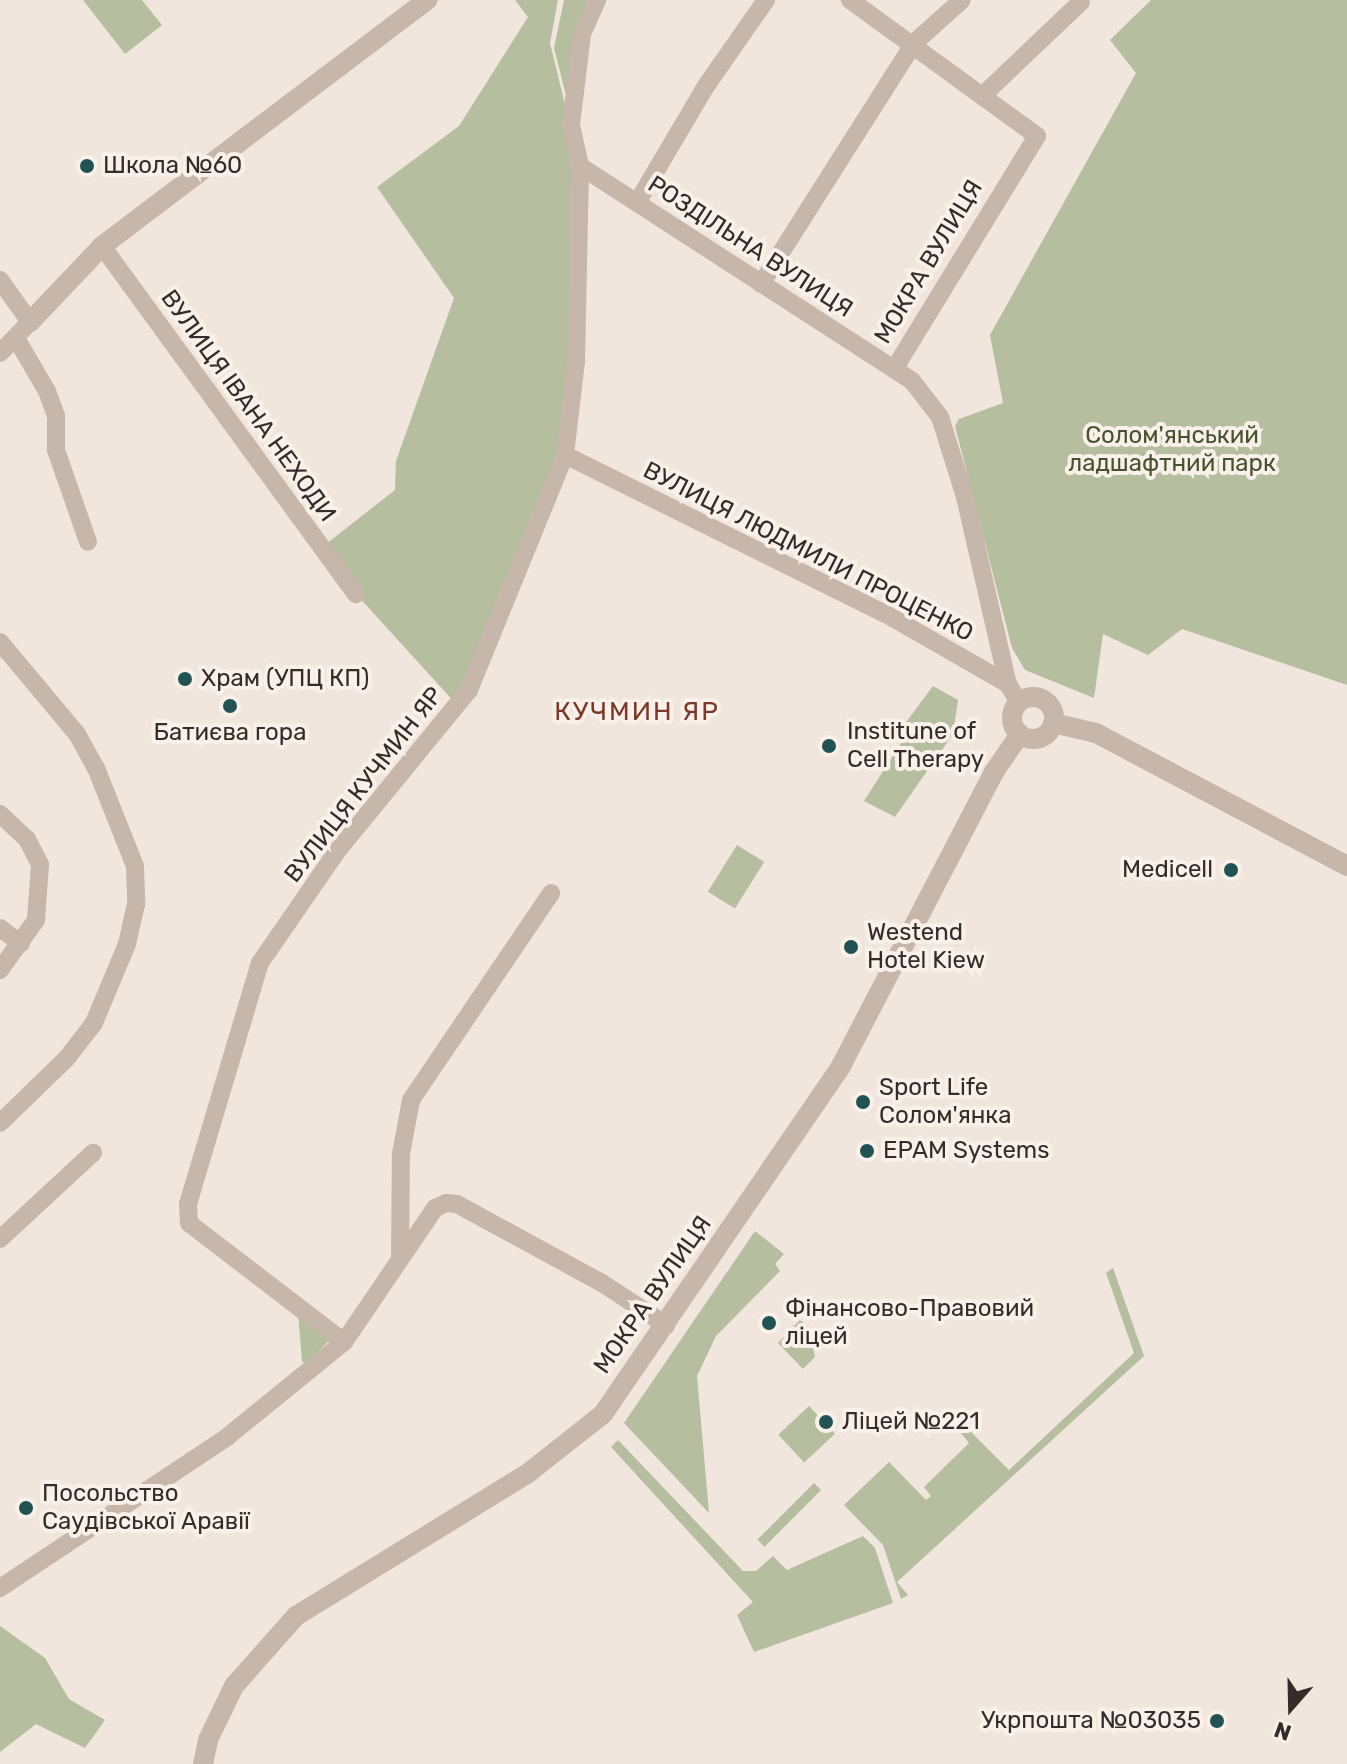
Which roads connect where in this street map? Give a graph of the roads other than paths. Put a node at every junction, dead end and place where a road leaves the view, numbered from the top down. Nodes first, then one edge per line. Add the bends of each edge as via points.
1 (427, 0) edge
2 (597, 0) edge
3 (766, 0) edge
4 (850, 0) edge
5 (962, 0) edge
6 (1081, 2) edge
7 (914, 43) junction
8 (983, 95) junction
9 (580, 166) junction
10 (638, 201) junction
11 (102, 246) junction
12 (0, 280) edge
13 (761, 284) junction
14 (30, 322) junction
15 (16, 338) junction
16 (0, 353) edge
17 (894, 369) junction
18 (565, 455) junction
19 (88, 542) dead end
20 (356, 594) dead end
21 (0, 642) edge
22 (1008, 684) junction
23 (1019, 702) junction
24 (1053, 723) junction
25 (1020, 734) junction
26 (0, 814) edge
27 (1347, 866) edge
28 (551, 893) dead end
29 (0, 928) edge
30 (21, 944) junction
31 (0, 970) edge
32 (0, 1123) edge
33 (93, 1153) dead end
34 (0, 1239) edge
35 (400, 1259) junction
36 (666, 1325) junction
37 (344, 1342) junction
38 (0, 1588) edge
39 (203, 1764) edge

1 - 11 street
2 - 9 street, ВУЛИЦЯ КУЧМИН ЯР via 582,34 571,125
3 - 10 street via 706,86
4 - 7 street
5 - 7 street
6 - 8 street
7 - 8 street
7 - 13 street
8 - 17 street, МОКРА ВУЛИЦЯ via 1037,136
9 - 10 street, РОЗДІЛЬНА ВУЛИЦЯ
9 - 18 street, ВУЛИЦЯ КУЧМИН ЯР via 576,361
10 - 13 street, РОЗДІЛЬНА ВУЛИЦЯ
11 - 14 street
11 - 20 street, ВУЛИЦЯ ІВАНА НЕХОДИ
12 - 14 street
13 - 17 street, РОЗДІЛЬНА ВУЛИЦЯ
14 - 15 street
15 - 16 street
15 - 19 street via 56,416 56,450
17 - 22 street, МОКРА ВУЛИЦЯ via 912,381 940,417 965,497
18 - 22 street, ВУЛИЦЯ ЛЮДМИЛИ ПРОЦЕНКО via 886,614
18 - 37 street, ВУЛИЦЯ КУЧМИН ЯР via 469,690 338,850 260,963 188,1204 189,1223
21 - 32 street via 77,734 96,768 135,866 136,904 117,972 94,1023 67,1058
22 - 23 street, ВУЛИЦЯ ЛЮДМИЛИ ПРОЦЕНКО
23 - 24 street via 1044,701
23 - 25 street via 1012,719
24 - 25 street via 1041,738
24 - 27 street via 1096,733
25 - 36 street, МОКРА ВУЛИЦЯ via 994,772 841,1066
26 - 30 street via 27,839 40,865 36,920
28 - 35 street via 411,1100 401,1154
29 - 30 street
30 - 31 street
33 - 34 street
35 - 36 street via 435,1208 457,1204
35 - 37 street
36 - 39 street, МОКРА ВУЛИЦЯ via 603,1414 560,1450 296,1616 234,1686 208,1740
37 - 38 street via 227,1437

